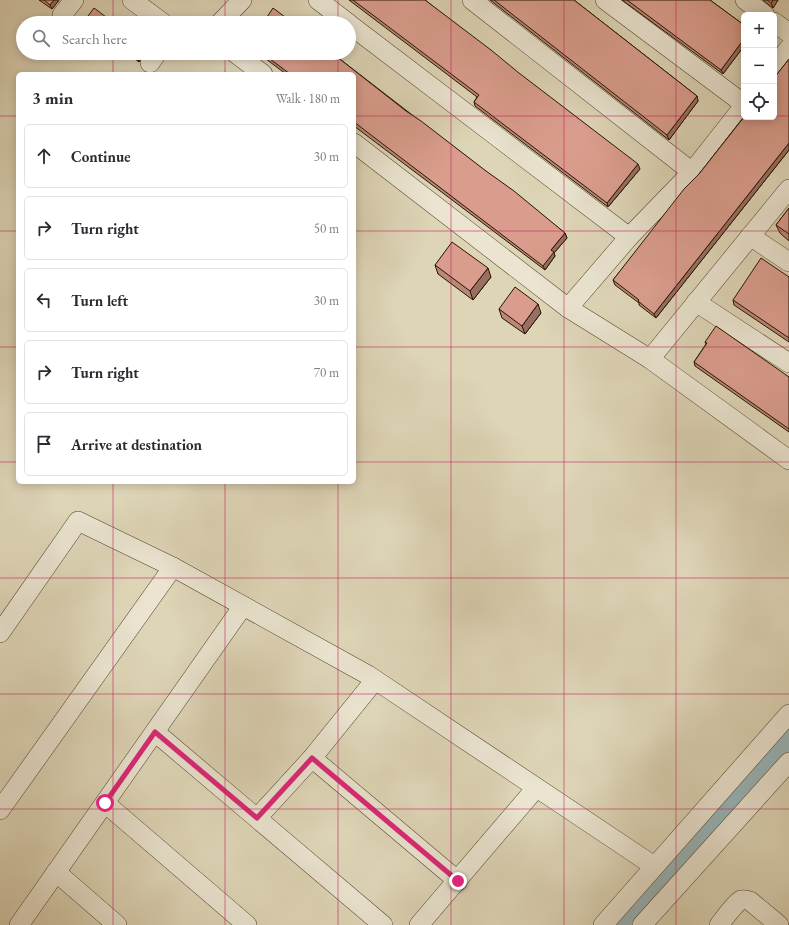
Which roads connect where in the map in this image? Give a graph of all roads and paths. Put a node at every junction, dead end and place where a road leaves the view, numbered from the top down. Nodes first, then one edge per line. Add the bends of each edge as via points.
1 (74, 0) edge
2 (132, 0) edge
3 (242, 0) edge
4 (318, 0) edge
5 (472, 0) edge
6 (605, 0) edge
7 (745, 0) edge
8 (761, 12) edge
9 (62, 15) dead end
10 (154, 16) edge
11 (227, 16) edge
12 (340, 16) edge
13 (777, 24) edge
14 (356, 28) edge
15 (789, 33) edge
16 (789, 48) edge
17 (244, 60) edge
18 (777, 64) edge
19 (260, 72) edge
20 (741, 103) edge
21 (741, 109) edge
22 (356, 145) edge
23 (692, 172) junction
24 (789, 188) edge
25 (750, 236) junction
26 (629, 237) junction
27 (789, 262) edge
28 (696, 302) junction
29 (568, 308) junction
30 (650, 360) junction
31 (789, 363) edge
32 (789, 460) edge
33 (173, 568) junction
34 (243, 606) junction
35 (0, 633) edge
36 (375, 680) junction
37 (789, 714) edge
38 (155, 732) junction
39 (312, 758) junction
40 (789, 762) edge
41 (536, 788) junction
42 (105, 803) junction
43 (0, 810) edge
44 (257, 818) junction
45 (654, 866) junction
46 (56, 872) junction
47 (458, 881) junction
48 (19, 925) edge
49 (117, 925) edge
50 (247, 925) edge
51 (383, 925) edge
52 (419, 925) edge
53 (603, 925) edge
54 (642, 925) edge
55 (719, 925) edge
56 (779, 925) edge

1 - 9 street
2 - 10 street
3 - 11 street
4 - 12 street
5 - 23 street
6 - 20 street
7 - 8 street
13 - 15 street
14 - 26 street
16 - 18 street
17 - 19 street
21 - 23 street
22 - 29 street
23 - 26 street
24 - 25 street
25 - 27 street
25 - 28 street
26 - 29 street
28 - 30 street
28 - 31 street
29 - 30 street
30 - 32 street
33 - 34 street
33 - 35 street via 78,521
33 - 43 street
34 - 36 street
34 - 38 street
36 - 39 street
36 - 41 street
37 - 45 street
38 - 42 street
38 - 44 street
39 - 44 street
39 - 47 street
40 - 54 street
41 - 45 street
41 - 47 street
42 - 46 street
42 - 50 street
44 - 51 street
45 - 53 street
46 - 48 street
46 - 49 street
47 - 52 street
55 - 56 street via 735,905 745,899

